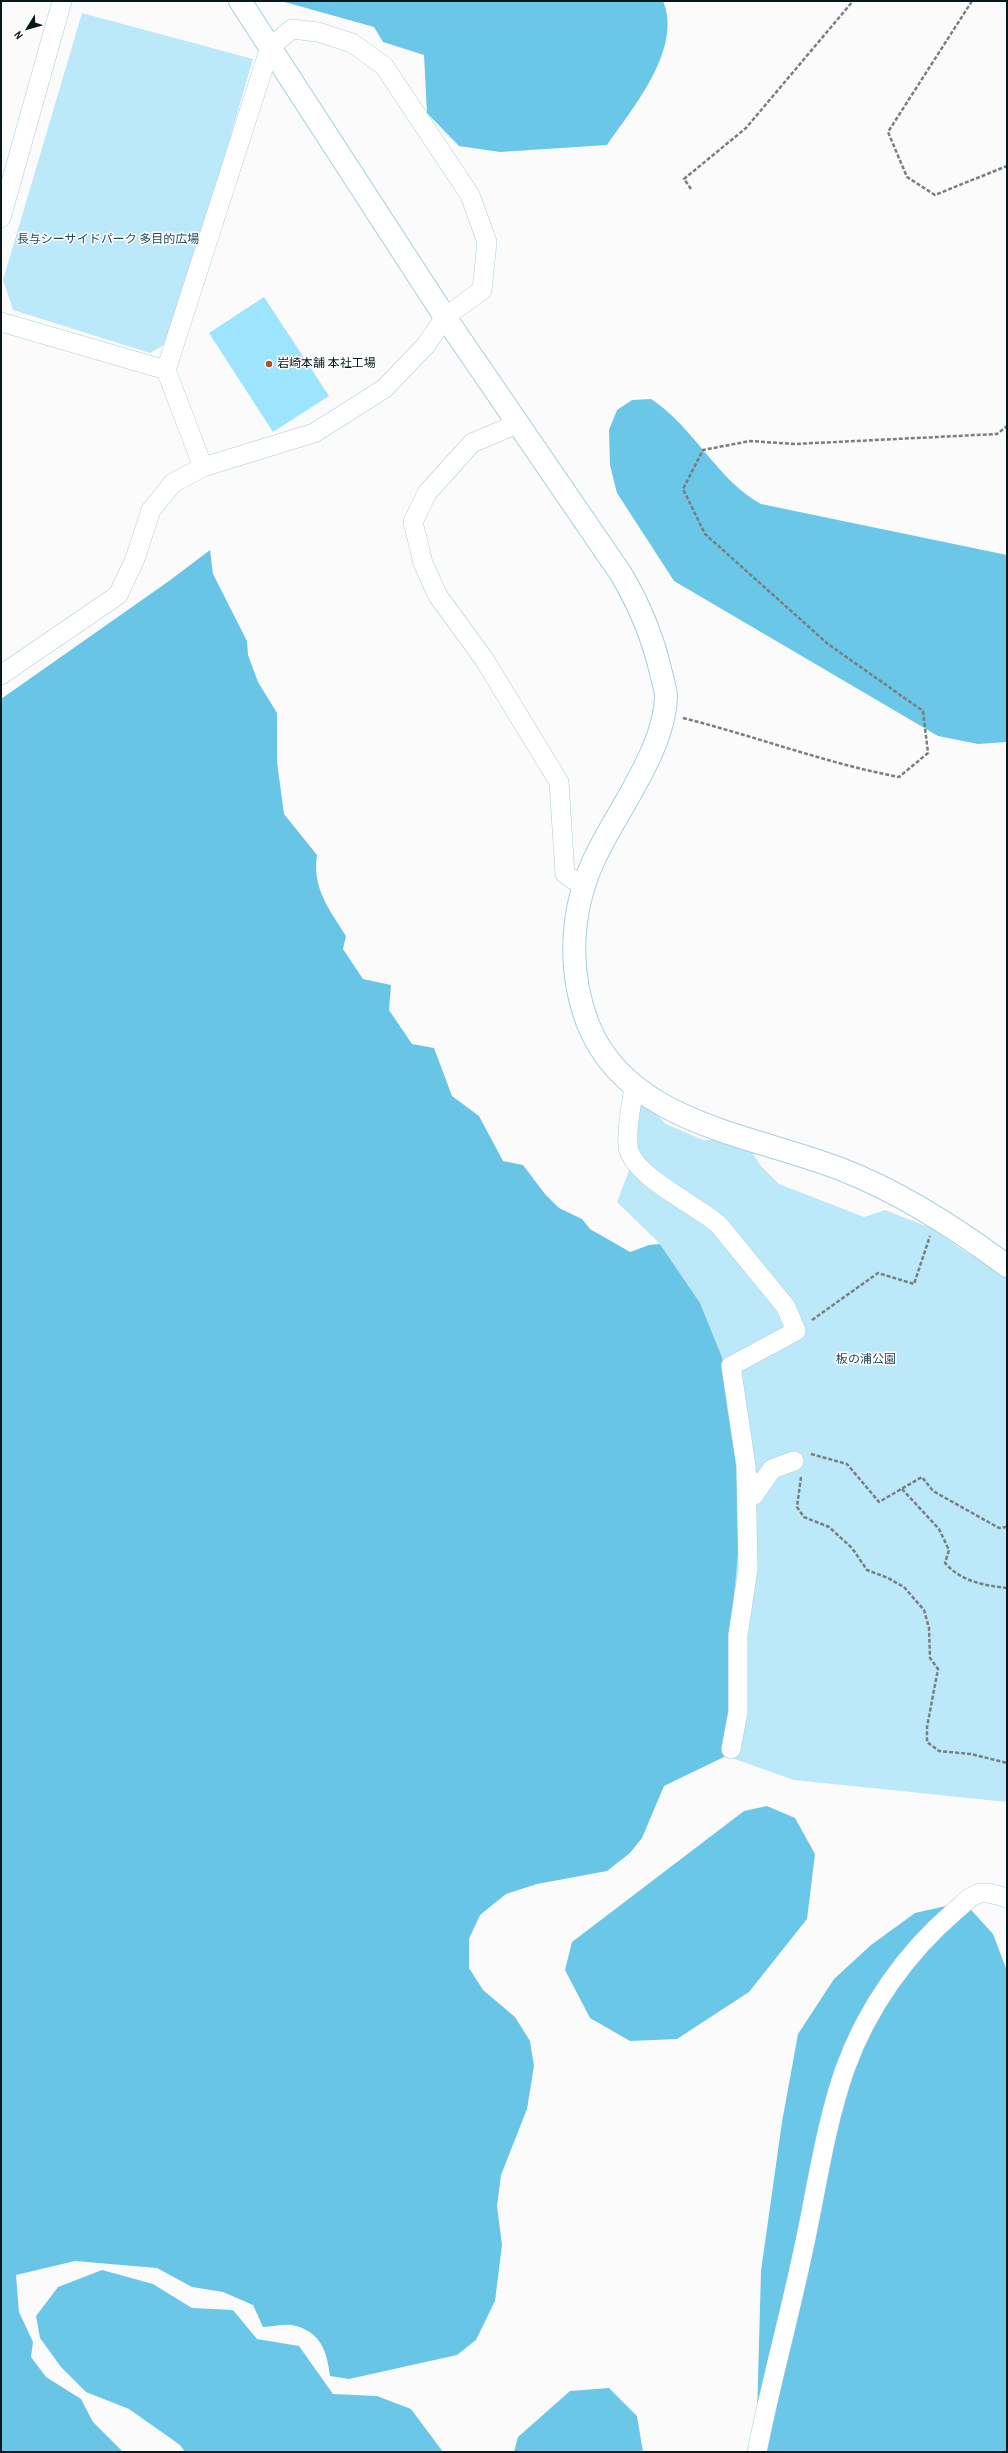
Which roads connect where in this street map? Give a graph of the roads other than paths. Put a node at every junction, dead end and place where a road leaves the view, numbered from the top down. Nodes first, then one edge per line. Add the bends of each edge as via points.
1 (62, 1) edge
2 (240, 1) edge
3 (270, 47) junction
4 (1, 218) edge
5 (445, 317) junction
6 (1, 322) edge
7 (166, 370) junction
8 (516, 424) junction
9 (203, 467) junction
10 (1, 675) edge
11 (584, 887) junction
12 (634, 1086) junction
13 (1007, 1266) edge
14 (794, 1461) road end
15 (746, 1466) junction
16 (731, 1748) dead end
17 (1007, 1898) edge
18 (757, 2452) edge

1 - 4 street
2 - 3 street
3 - 5 street
3 - 5 street via 292,28 318,32 352,43 384,66 470,195 486,242 482,290
3 - 7 street
5 - 8 street
5 - 9 street via 426,345 385,388 332,422 314,433
6 - 7 street
7 - 9 street
8 - 11 street via 639,605 656,648 666,696 649,759 593,862
8 - 11 street via 472,444 427,493 413,522 423,563 438,596 484,659 559,782 565,874
9 - 10 street via 173,483 151,510 135,559 118,595
11 - 12 street via 578,907 573,959 578,992 589,1025 605,1055
12 - 13 street via 680,1115 842,1169 885,1188 936,1217
12 - 15 street via 628,1147 638,1164 673,1195 708,1214 719,1225 786,1307 796,1331 731,1366
14 - 15 street via 772,1470 754,1495
15 - 16 street via 748,1569 738,1635 738,1712
17 - 18 street via 981,1893 968,1900 928,1934 867,2018 835,2102

